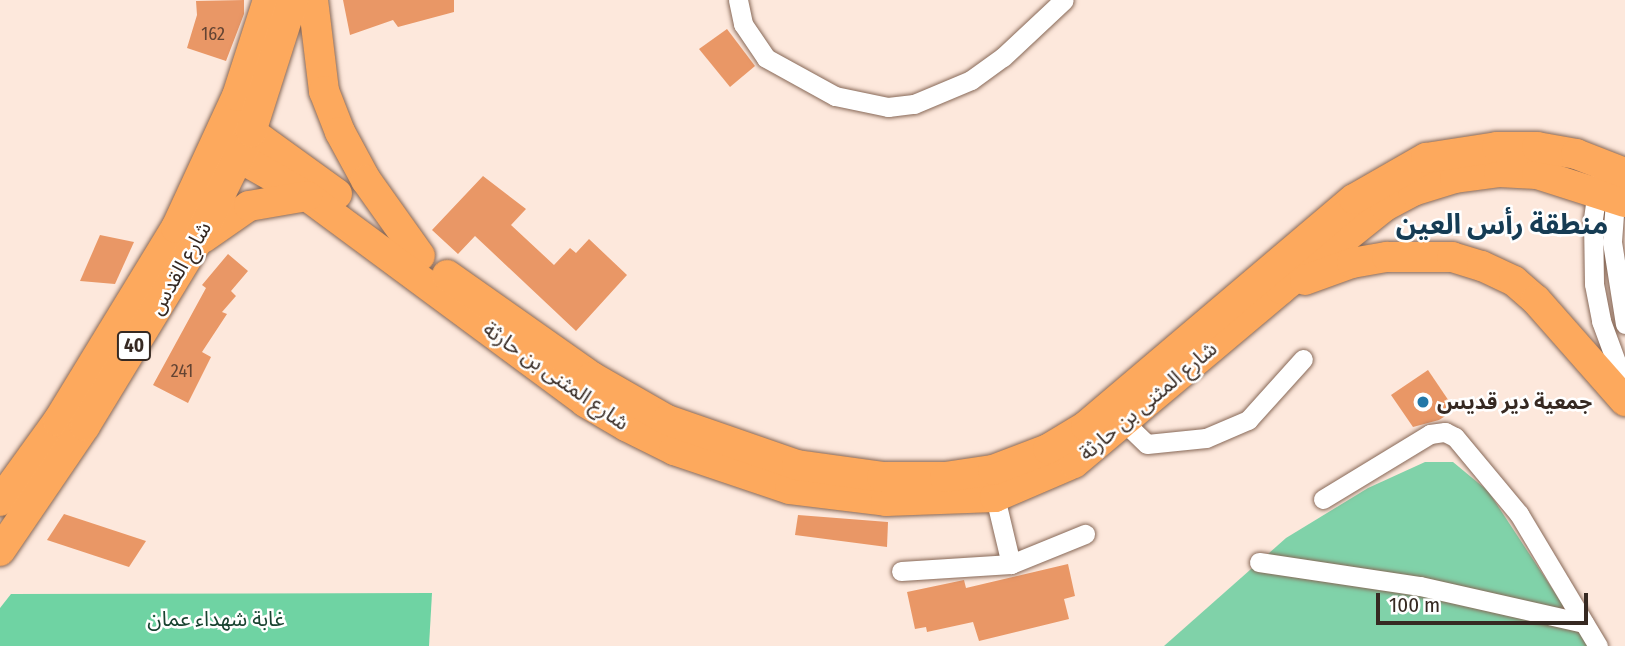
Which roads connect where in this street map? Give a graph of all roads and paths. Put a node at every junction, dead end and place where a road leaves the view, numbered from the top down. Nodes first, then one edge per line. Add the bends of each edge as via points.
1 (268, 0) edge
2 (293, 0) edge
3 (313, 0) edge
4 (738, 0) edge
5 (1064, 0) edge
6 (233, 139) junction
7 (1613, 183) edge
8 (307, 196) junction
9 (197, 242) junction
10 (420, 256) junction
11 (1281, 289) junction
12 (1625, 324) edge
13 (1303, 359) dead end
14 (1625, 386) edge
15 (1625, 401) edge
16 (1125, 423) junction
17 (995, 497) junction
18 (1323, 499) dead end
19 (0, 501) edge
20 (1085, 534) dead end
21 (0, 551) edge
22 (1259, 562) dead end
23 (1011, 564) junction
24 (901, 570) dead end
25 (1584, 623) junction
26 (1598, 646) edge

1 - 6 highway, شارع القدس / 40
2 - 6 highway, شارع القدس / 40
3 - 10 highway via 324,92 340,132 366,180
4 - 5 street via 743,24 766,58 835,96 888,107 914,104 971,80
6 - 8 highway, شارع المثنى بن حارثة
6 - 9 highway, شارع القدس / 40
6 - 10 highway, شارع المثنى بن حارثة
6 - 19 highway, شارع القدس / 40 via 58,421
7 - 10 highway, شارع المثنى بن حارثة via 1537,147 1497,147 1426,158 1354,199 1086,426 1048,449 993,470 945,477 882,477 797,464 667,421 592,377
7 - 11 highway, شارع المثنى بن حارثة via 1499,172 1455,177 1385,206
7 - 12 street via 1612,242
7 - 14 street via 1594,284 1601,321
8 - 9 highway via 249,206
8 - 17 highway, شارع المثنى بن حارثة via 586,402 674,450 824,496 950,502
9 - 21 highway, شارع القدس / 40 via 85,426
11 - 15 highway via 1352,263 1387,257 1452,257 1482,266 1514,281 1536,300
11 - 16 highway, شارع المثنى بن حارثة
13 - 16 street via 1248,421 1206,438 1147,444
16 - 17 highway, شارع المثنى بن حارثة via 1074,463
17 - 23 street
18 - 25 street via 1430,434 1445,432 1455,437 1502,490
20 - 23 street
22 - 25 street via 1420,586
23 - 24 street
25 - 26 street

